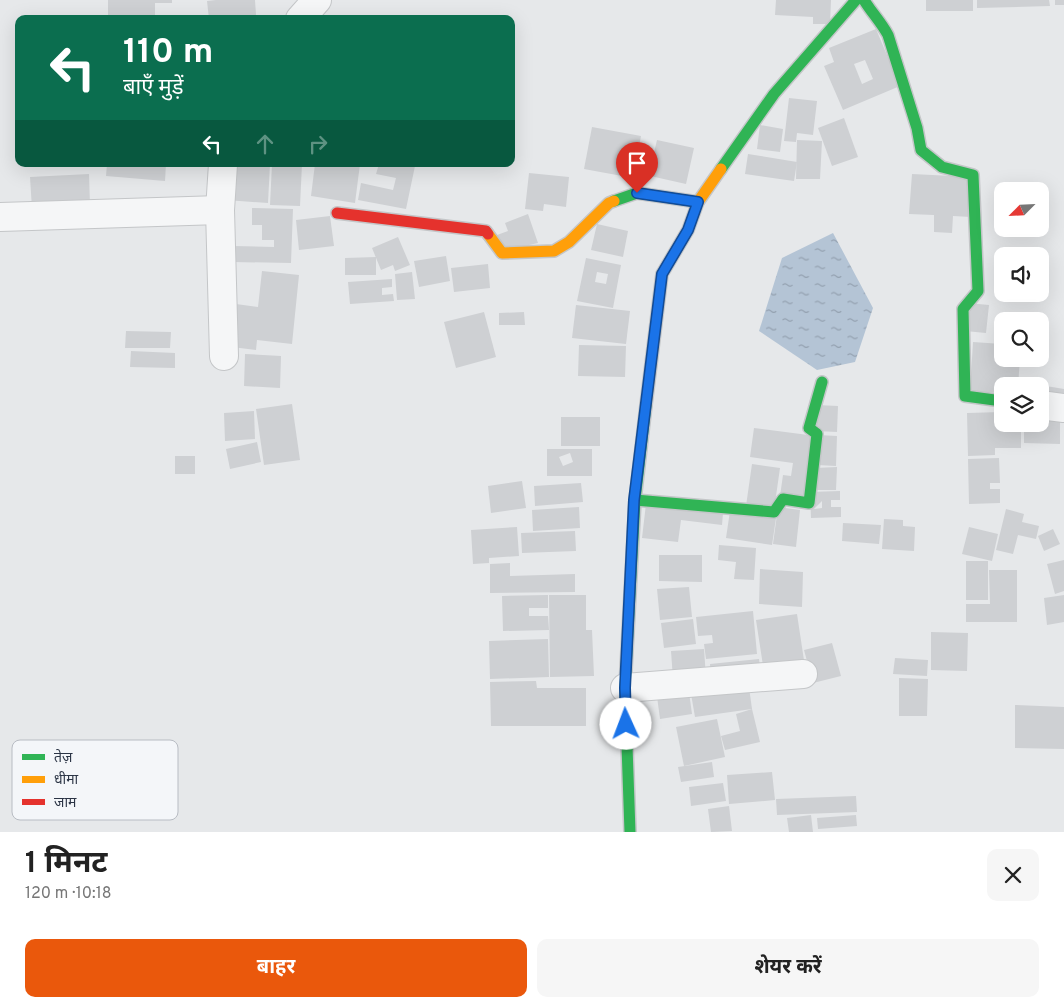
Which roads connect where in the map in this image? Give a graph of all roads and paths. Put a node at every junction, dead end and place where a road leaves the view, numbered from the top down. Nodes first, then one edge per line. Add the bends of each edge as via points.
1 (317, 0) edge
2 (856, 0) edge
3 (864, 0) edge
4 (304, 15) edge
5 (223, 167) edge
6 (698, 202) junction
7 (220, 210) junction
8 (337, 213) dead end
9 (0, 217) edge
10 (224, 356) dead end
11 (822, 382) dead end
12 (994, 400) edge
13 (1049, 406) edge
14 (1064, 408) edge
15 (634, 500) junction
16 (803, 674) dead end
17 (625, 688) junction
18 (630, 832) edge

1 - 4 street
2 - 6 street via 774,94
3 - 12 street via 888,35 921,150 942,166 973,175 978,291 963,309 965,396
5 - 7 street
6 - 8 street via 637,193 608,203 569,242 554,251 502,253 486,231
6 - 15 street via 688,230 662,274
7 - 9 street
7 - 10 street
11 - 15 street via 809,428 817,434 809,503 783,499 774,512
13 - 14 street
15 - 17 street
16 - 17 street
17 - 18 street

